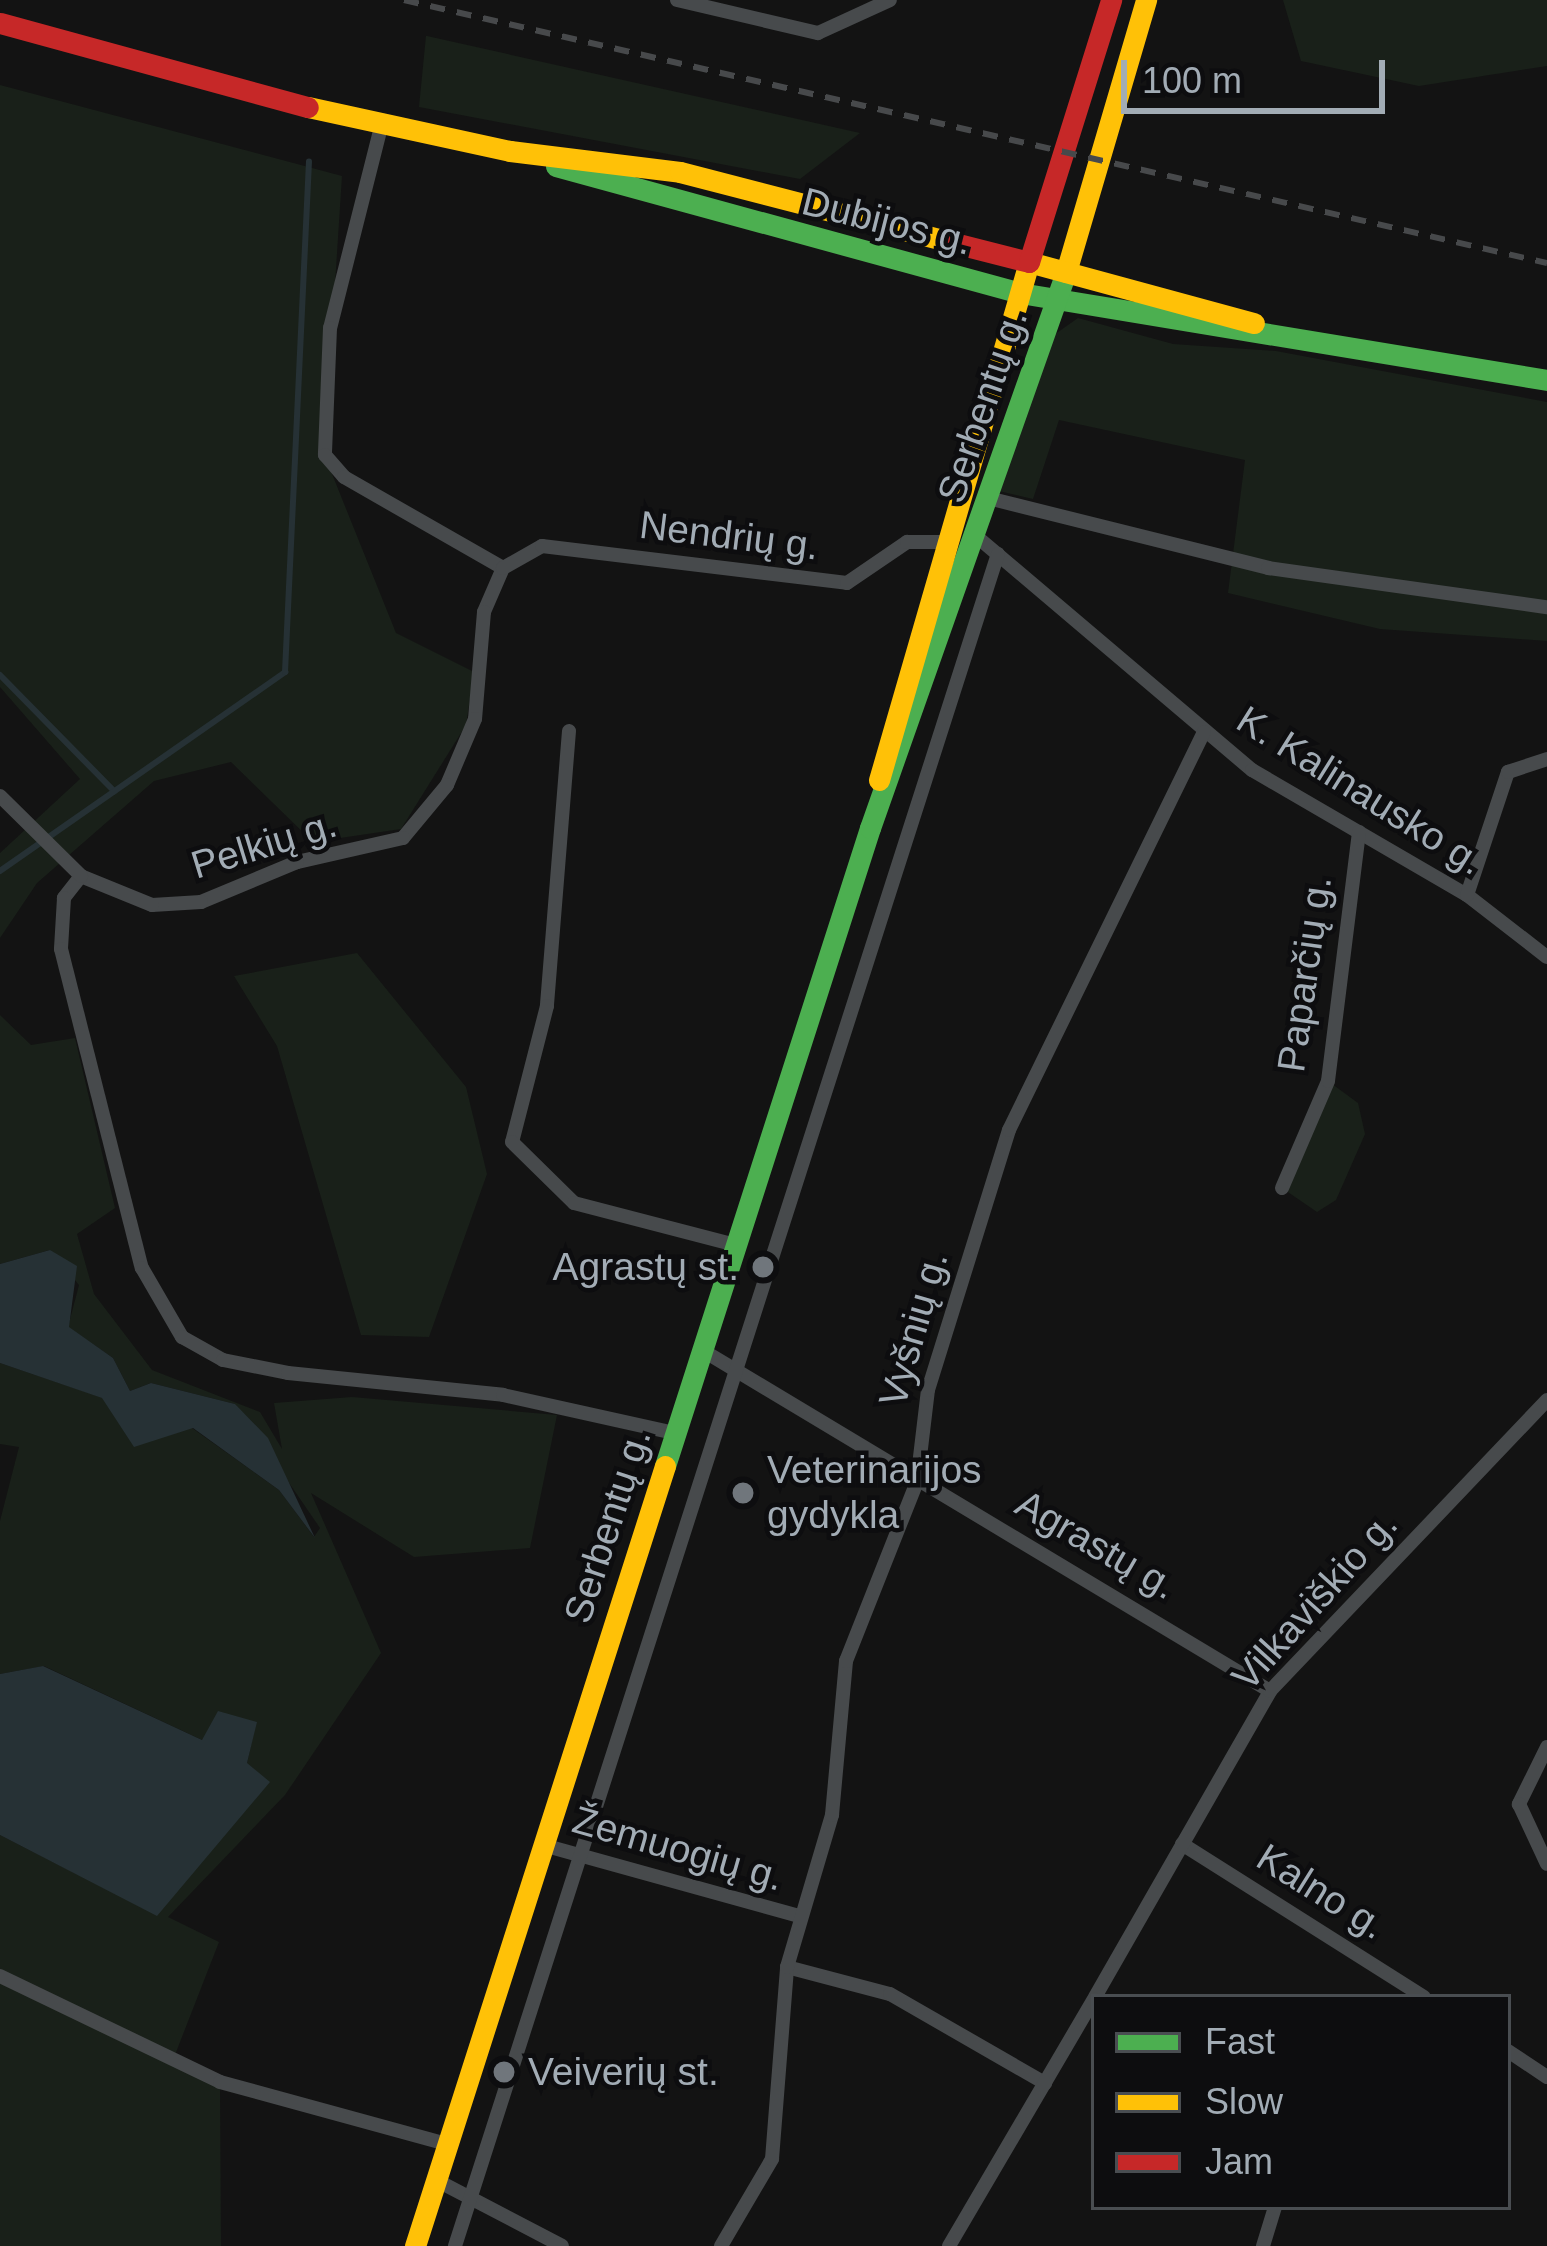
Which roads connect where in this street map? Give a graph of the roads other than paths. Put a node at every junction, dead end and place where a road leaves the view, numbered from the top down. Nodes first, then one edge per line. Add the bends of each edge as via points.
1 (677, 0) edge
2 (890, 0) edge
3 (1111, 0) edge
4 (1146, 0) edge
5 (0, 23) edge
6 (382, 123) junction
7 (510, 151) junction
8 (1029, 262) junction
9 (1066, 272) junction
10 (1020, 293) junction
11 (1058, 300) junction
12 (1254, 323) junction
13 (1547, 380) edge
14 (988, 498) junction
15 (976, 536) junction
16 (940, 542) junction
17 (998, 554) junction
18 (503, 568) junction
19 (1547, 607) edge
20 (569, 731) dead end
21 (1204, 732) junction
22 (1547, 759) edge
23 (0, 796) edge
24 (870, 828) junction
25 (1359, 832) junction
26 (81, 876) junction
27 (1467, 895) junction
28 (1547, 957) edge
29 (1282, 1188) dead end
30 (735, 1245) junction
31 (702, 1350) junction
32 (738, 1367) junction
33 (1547, 1400) edge
34 (676, 1433) junction
35 (917, 1482) junction
36 (1270, 1691) junction
37 (1547, 1747) edge
38 (1182, 1844) junction
39 (543, 1845) junction
40 (581, 1857) junction
41 (1547, 1864) edge
42 (795, 1916) junction
43 (787, 1967) junction
44 (0, 1976) edge
45 (1098, 1994) edge
46 (1419, 1994) edge
47 (1091, 2005) edge
48 (1511, 2053) edge
49 (1547, 2077) edge
50 (1045, 2083) junction
51 (447, 2144) junction
52 (436, 2180) junction
53 (472, 2194) junction
54 (1274, 2210) edge
55 (950, 2244) edge
56 (415, 2246) edge
57 (455, 2246) edge
58 (562, 2246) edge
59 (721, 2246) edge
60 (969, 2246) edge
61 (1263, 2246) edge

1 - 2 street via 818,33
3 - 8 main road, Serbentų g.
4 - 9 main road, Serbentų g.
5 - 6 main road, Dubijos g.
6 - 7 main road, Dubijos g.
6 - 18 street via 330,328 325,455 344,477
7 - 8 main road, Dubijos g. via 680,172
7 - 10 main road, Dubijos g. via 677,207
8 - 9 main road, Dubijos g.
8 - 10 main road, Serbentų g.
9 - 11 main road, Serbentų g.
9 - 12 main road, Dubijos g.
10 - 11 main road, Dubijos g.
10 - 16 main road, Serbentų g.
11 - 12 main road, Dubijos g.
11 - 14 main road, Serbentų g.
12 - 13 main road, Dubijos g.
14 - 15 main road, Serbentų g.
14 - 19 street via 1268,568
15 - 17 street, K. Kalinausko g.
15 - 24 main road, Serbentų g.
16 - 18 street, Nendrių g. via 907,542 847,583 542,545
16 - 24 main road, Serbentų g.
17 - 21 street, K. Kalinausko g.
17 - 32 street
18 - 26 street, Pelkių g. via 484,612 475,719 447,785 403,838 297,862 201,902 152,905
20 - 30 street via 548,1006 512,1142 574,1203
21 - 25 street, K. Kalinausko g.
21 - 35 street, Vyšnių g. via 1024,1091 928,1390
22 - 27 street via 1508,772
23 - 26 street, Pelkių g.
24 - 30 main road, Serbentų g.
25 - 27 street, K. Kalinausko g.
25 - 29 street, Paparčių g. via 1328,1081
26 - 34 street via 64,898 61,950 142,1268 182,1337 223,1360 289,1373 503,1395
27 - 28 street, K. Kalinausko g.
30 - 31 main road, Serbentų g.
31 - 32 street, Agrastų g.
31 - 34 main road, Serbentų g.
32 - 35 street, Agrastų g. via 903,1462
32 - 40 street
33 - 36 street, Vilkaviškio g.
34 - 39 main road, Serbentų g.
35 - 36 street, Agrastų g.
35 - 42 street, Vyšnių g. via 846,1661 832,1815
36 - 38 street, Vilkaviškio g.
37 - 41 street via 1519,1804
38 - 45 street, Vilkaviškio g.
38 - 46 street, Kalno g.
39 - 40 street, Žemuogių g.
39 - 51 main road, Serbentų g.
40 - 42 street, Žemuogių g.
40 - 53 street
42 - 43 street, Vyšnių g.
43 - 50 street via 890,1994
43 - 59 street, Vyšnių g. via 772,2159
44 - 51 street via 220,2082
47 - 50 street, Vilkaviškio g.
48 - 49 street
50 - 55 street, Vilkaviškio g.
51 - 52 main road, Serbentų g.
52 - 53 street
52 - 56 main road, Serbentų g.
53 - 57 street
53 - 58 street
54 - 61 street
55 - 60 street

